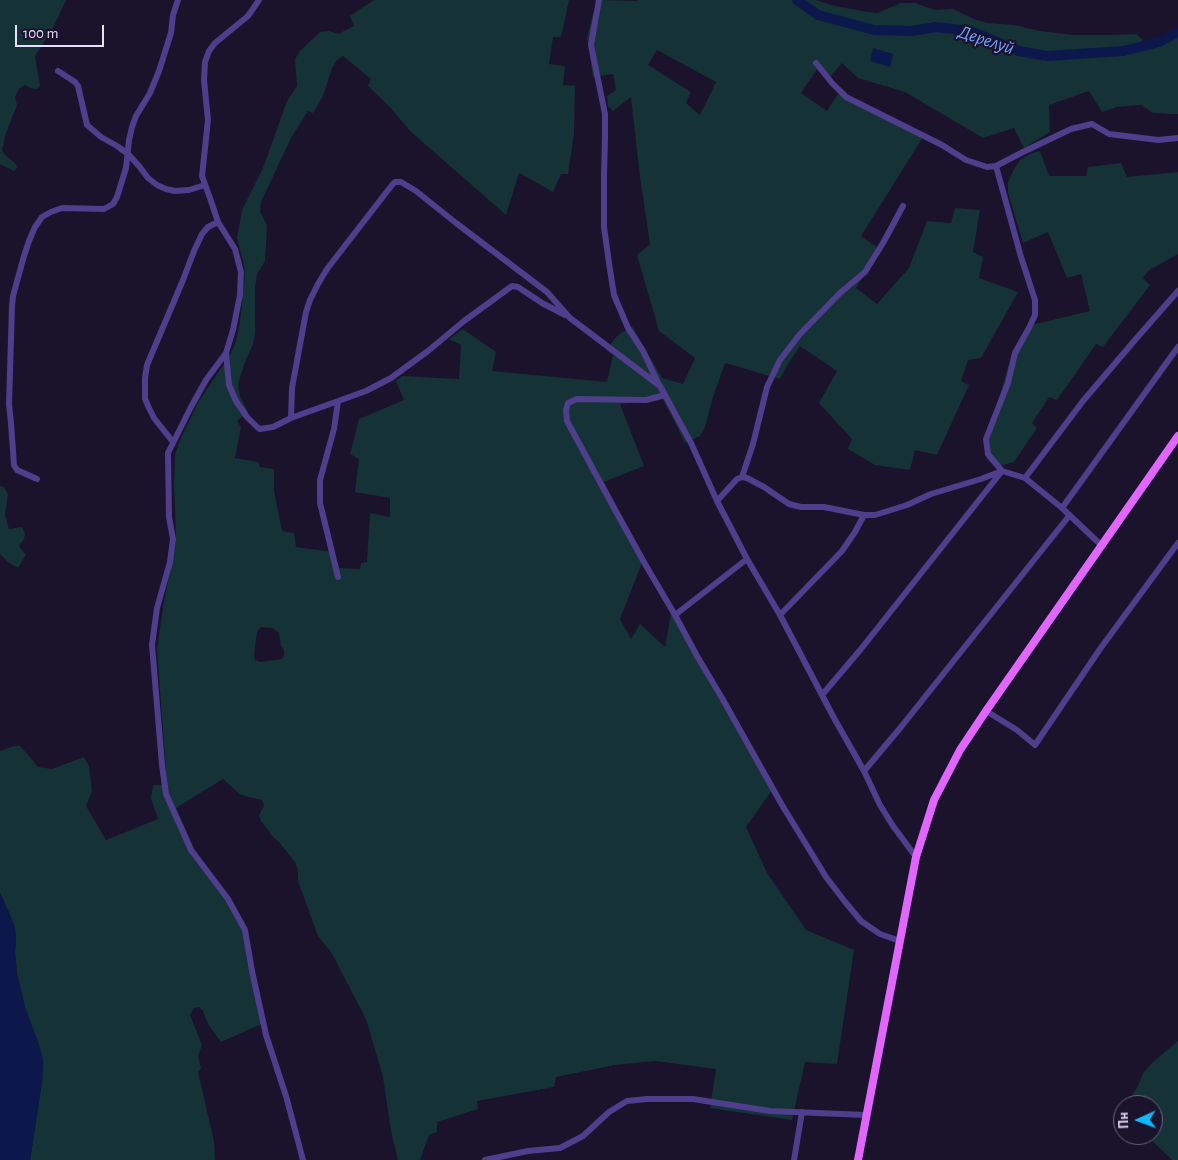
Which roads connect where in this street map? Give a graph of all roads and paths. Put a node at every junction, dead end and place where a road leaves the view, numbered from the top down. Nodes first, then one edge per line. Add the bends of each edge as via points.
1 (178, 0) edge
2 (259, 0) edge
3 (599, 0) edge
4 (816, 63) dead end
5 (58, 70) dead end
6 (1178, 138) edge
7 (128, 154) junction
8 (996, 166) junction
9 (206, 186) junction
10 (903, 206) dead end
11 (218, 222) junction
12 (1178, 291) edge
13 (570, 318) junction
14 (1178, 347) edge
15 (226, 353) junction
16 (660, 386) junction
17 (665, 396) junction
18 (338, 401) junction
19 (291, 418) junction
20 (1178, 436) edge
21 (173, 442) junction
22 (1002, 471) junction
23 (742, 478) junction
24 (1025, 478) junction
25 (37, 479) dead end
26 (716, 501) junction
27 (1062, 508) junction
28 (864, 515) junction
29 (1069, 516) junction
30 (1178, 544) edge
31 (1101, 545) junction
32 (747, 558) junction
33 (338, 577) dead end
34 (675, 614) junction
35 (780, 615) junction
36 (822, 696) junction
37 (986, 711) junction
38 (864, 771) junction
39 (916, 857) junction
40 (900, 941) junction
41 (802, 1112) junction
42 (866, 1115) junction
43 (303, 1160) edge
44 (485, 1160) edge
45 (794, 1160) edge
46 (858, 1160) edge

1 - 7 street via 159,71 132,127
2 - 9 street via 248,16 215,44 205,62 208,120 202,176
3 - 16 street via 591,45 605,114 604,227 608,263 614,295
4 - 8 street via 846,97 966,160 986,167
5 - 7 street via 78,86 87,125
6 - 8 street via 1158,140 1109,134 1092,124 1071,129
7 - 9 street via 148,178 166,189 190,190
7 - 25 street via 123,182 113,204 104,209 62,208 42,217 29,241 13,296 9,404 14,465 17,470
8 - 22 street via 1035,300 1035,315 1015,353 1008,384 986,439 988,454
9 - 11 street
10 - 23 street via 865,272 800,334 780,360 767,387
11 - 15 street via 234,249 241,272 240,295
11 - 21 street via 202,234 147,365 145,386 149,408
12 - 24 street via 1084,401
13 - 16 street
13 - 18 street via 518,286 512,286 391,378
13 - 19 street via 547,292 416,191 395,182 327,269 310,300 294,380
14 - 27 street
15 - 19 street via 229,385 236,401 257,427 273,427
15 - 21 street via 206,380
16 - 17 street
17 - 26 street via 691,443
17 - 34 street via 646,400 577,399 568,403 566,410 567,421 644,564
18 - 19 street
18 - 33 street via 320,480 320,503
20 - 31 main road
21 - 43 street via 168,453 167,478 172,539 170,562 157,608 152,645 166,794 191,850 228,899 245,930 266,1035
22 - 24 street
22 - 28 street via 884,513
22 - 36 street
23 - 26 street
23 - 28 street via 764,487 790,504 824,506
24 - 27 street
26 - 32 street
27 - 29 street
28 - 35 street via 842,550
29 - 31 street
29 - 38 street
30 - 37 street via 1100,649 1035,745
31 - 37 main road
32 - 34 street
32 - 35 street
34 - 40 street via 782,806 826,877 861,921 880,934
35 - 36 street
36 - 38 street
37 - 39 main road via 960,750 934,800
38 - 39 street via 880,805
39 - 40 main road
40 - 42 main road
41 - 42 street
41 - 44 street via 770,1111 693,1099 627,1101 609,1112 583,1136 560,1148
41 - 45 street
42 - 46 main road

